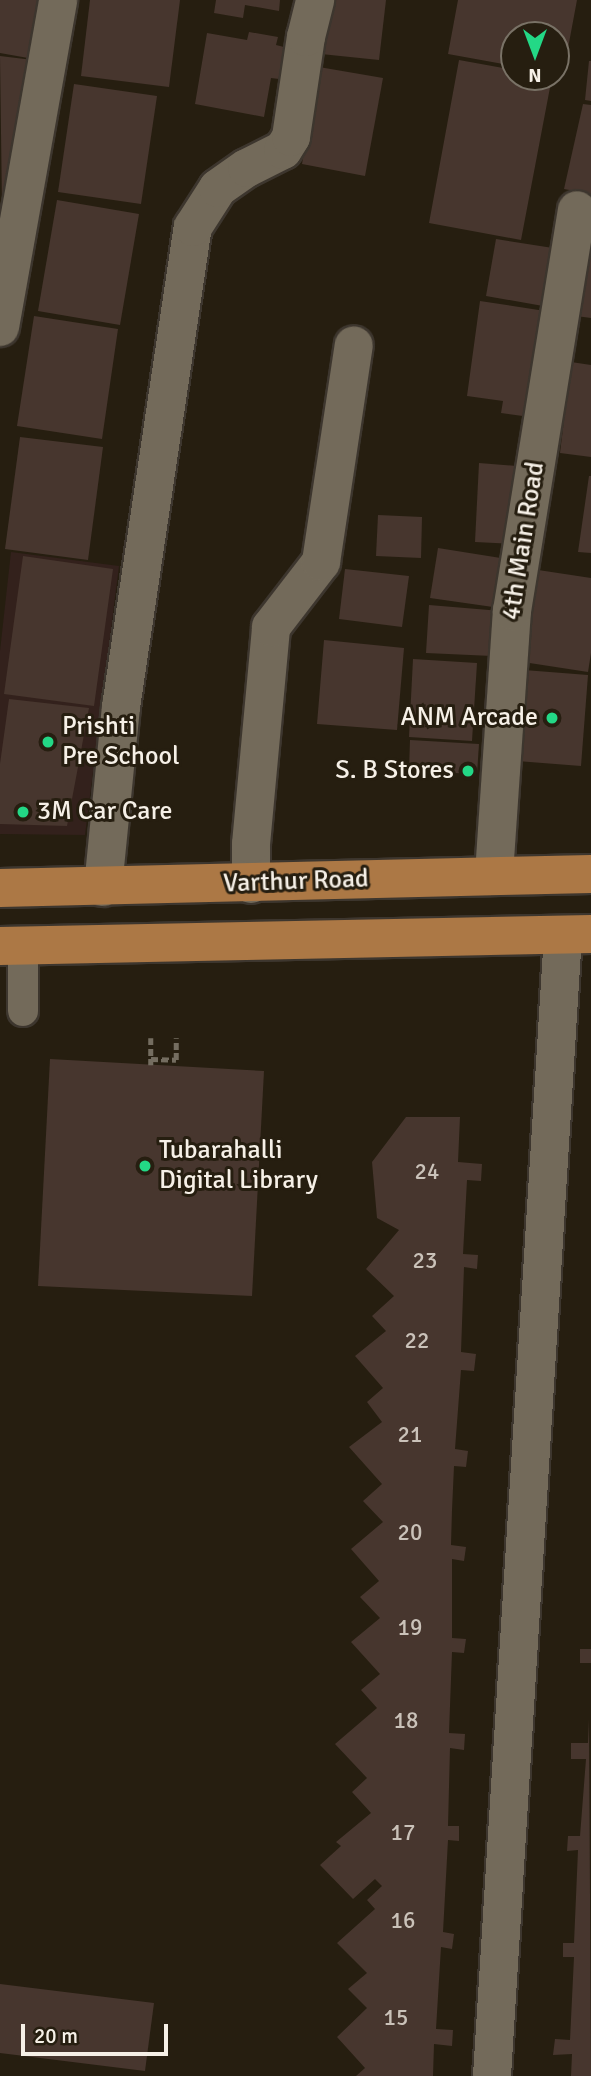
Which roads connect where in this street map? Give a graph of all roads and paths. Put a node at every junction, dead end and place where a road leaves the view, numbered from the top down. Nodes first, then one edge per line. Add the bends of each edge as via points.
1 (58, 0) edge
2 (315, 0) edge
3 (577, 210) dead end
4 (0, 327) edge
5 (354, 345) dead end
6 (494, 874) junction
7 (591, 874) edge
8 (251, 884) junction
9 (103, 887) junction
10 (0, 888) edge
11 (577, 935) edge
12 (12, 946) edge
13 (23, 1011) dead end
14 (151, 1038) dead end
15 (176, 1038) dead end
16 (492, 2076) edge

1 - 4 street
2 - 9 street via 284,150 247,167 218,188 193,227 121,707
3 - 6 street, 4th Main Road via 512,611
5 - 8 street via 321,562 271,627
6 - 7 main road, Varthur Road
6 - 8 main road, Varthur Road
8 - 9 main road, Varthur Road
9 - 10 main road, Varthur Road
11 - 12 main road
11 - 16 street
12 - 13 lane
14 - 15 path via 151,1062 176,1060

